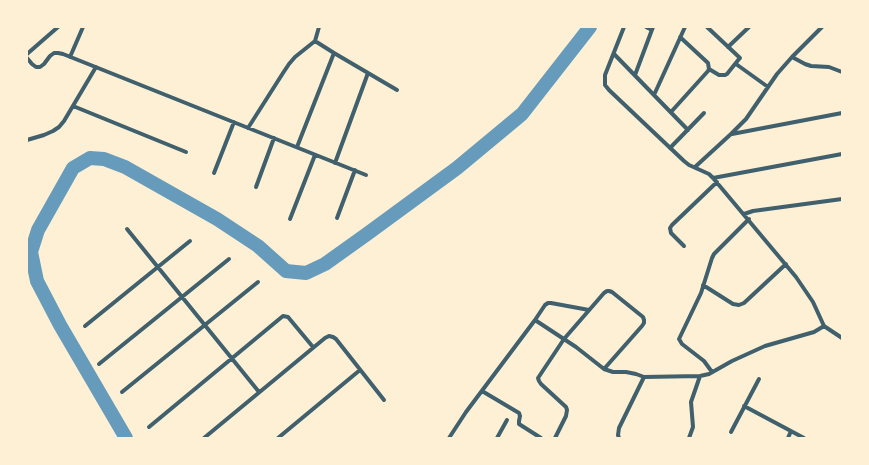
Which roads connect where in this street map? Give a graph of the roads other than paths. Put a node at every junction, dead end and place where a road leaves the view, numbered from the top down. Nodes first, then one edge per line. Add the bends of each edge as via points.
1 (58, 27) edge
2 (83, 27) edge
3 (319, 27) edge
4 (624, 27) edge
5 (646, 27) edge
6 (685, 27) edge
7 (749, 27) edge
8 (822, 27) edge
9 (708, 28) edge
10 (652, 29) edge
11 (680, 37) junction
12 (315, 40) junction
13 (728, 47) junction
14 (334, 53) junction
15 (27, 54) edge
16 (614, 54) junction
17 (70, 57) junction
18 (792, 57) junction
19 (27, 58) edge
20 (736, 64) junction
21 (96, 67) junction
22 (709, 69) junction
23 (842, 72) edge
24 (368, 73) junction
25 (635, 75) junction
26 (768, 87) junction
27 (397, 90) dead end
28 (654, 95) junction
29 (73, 106) junction
30 (670, 112) junction
31 (704, 113) dead end
32 (842, 113) edge
33 (234, 122) junction
34 (248, 128) junction
35 (688, 130) junction
36 (731, 134) junction
37 (274, 138) junction
38 (27, 140) edge
39 (297, 147) junction
40 (670, 148) junction
41 (186, 152) dead end
42 (842, 154) edge
43 (315, 155) junction
44 (335, 163) junction
45 (695, 167) junction
46 (355, 170) junction
47 (214, 173) dead end
48 (366, 175) dead end
49 (713, 178) junction
50 (717, 182) junction
51 (256, 187) dead end
52 (842, 199) edge
53 (744, 214) junction
54 (337, 218) dead end
55 (290, 219) dead end
56 (748, 219) junction
57 (127, 229) dead end
58 (190, 241) dead end
59 (684, 246) dead end
60 (229, 259) dead end
61 (786, 264) junction
62 (158, 267) junction
63 (258, 282) dead end
64 (703, 285) junction
65 (182, 297) junction
66 (589, 310) junction
67 (535, 320) junction
68 (205, 325) junction
69 (85, 326) dead end
70 (824, 326) junction
71 (842, 338) edge
72 (564, 339) junction
73 (313, 347) junction
74 (232, 358) junction
75 (99, 364) dead end
76 (604, 369) junction
77 (360, 370) junction
78 (712, 372) junction
79 (700, 376) junction
80 (644, 377) junction
81 (758, 379) dead end
82 (482, 391) junction
83 (122, 392) dead end
84 (259, 392) junction
85 (384, 400) dead end
86 (744, 406) junction
87 (507, 420) dead end
88 (149, 427) dead end
89 (791, 431) junction
90 (731, 432) dead end
91 (204, 438) edge
92 (278, 438) edge
93 (449, 438) edge
94 (497, 438) edge
95 (541, 438) edge
96 (555, 438) edge
97 (619, 438) edge
98 (689, 438) edge
99 (788, 438) edge
100 (804, 438) edge

1 - 15 street
2 - 17 street
3 - 12 street
4 - 16 street
5 - 10 street
6 - 11 street
7 - 13 street
8 - 18 street
9 - 13 street
10 - 25 street
11 - 22 street via 708,63
11 - 28 street
12 - 14 street
12 - 34 street via 289,64
13 - 20 street via 740,58
14 - 24 street
14 - 39 street
16 - 25 street
16 - 40 street via 606,75 606,85
17 - 19 street via 54,53 40,67 36,67
17 - 21 street
18 - 23 street via 811,66 830,67
18 - 26 street
20 - 22 street via 725,75 719,75
20 - 26 street
21 - 29 street
21 - 33 street
22 - 30 street
24 - 27 street
24 - 44 street
25 - 28 street
26 - 36 street via 746,119
28 - 30 street
29 - 38 street via 59,127
29 - 41 street
30 - 35 street
31 - 35 street
32 - 36 street
33 - 34 street
33 - 47 street
34 - 37 street
35 - 40 street
36 - 45 street
37 - 39 street
37 - 51 street
39 - 43 street
40 - 45 street
42 - 49 street
43 - 44 street
43 - 55 street
44 - 46 street
45 - 49 street
46 - 48 street
46 - 54 street
49 - 50 street
50 - 53 street
50 - 59 street via 670,228 671,233
52 - 53 street
53 - 56 street
56 - 61 street
56 - 64 street via 714,254
57 - 62 street
58 - 62 street
60 - 65 street
61 - 64 street via 740,305 732,304
61 - 70 street via 813,302
62 - 65 street
62 - 69 street
63 - 68 street
64 - 78 street via 679,339 704,361
65 - 68 street
65 - 75 street
66 - 67 street via 548,303
66 - 72 street
66 - 76 street via 609,291 644,320 642,326
67 - 72 street
67 - 82 street
68 - 74 street
68 - 83 street
70 - 71 street
70 - 78 street via 814,332 764,346
72 - 76 street
72 - 96 street via 538,378 567,410
73 - 74 street via 288,317 283,316
73 - 77 street via 325,338 333,336
73 - 84 street
74 - 84 street
74 - 88 street
76 - 80 street
77 - 85 street
77 - 92 street
78 - 79 street
79 - 80 street
79 - 98 street via 691,402 693,427
80 - 97 street via 619,428
81 - 86 street
82 - 93 street
82 - 95 street via 518,413 519,424
84 - 91 street
86 - 89 street
86 - 90 street
87 - 94 street
89 - 99 street
89 - 100 street

